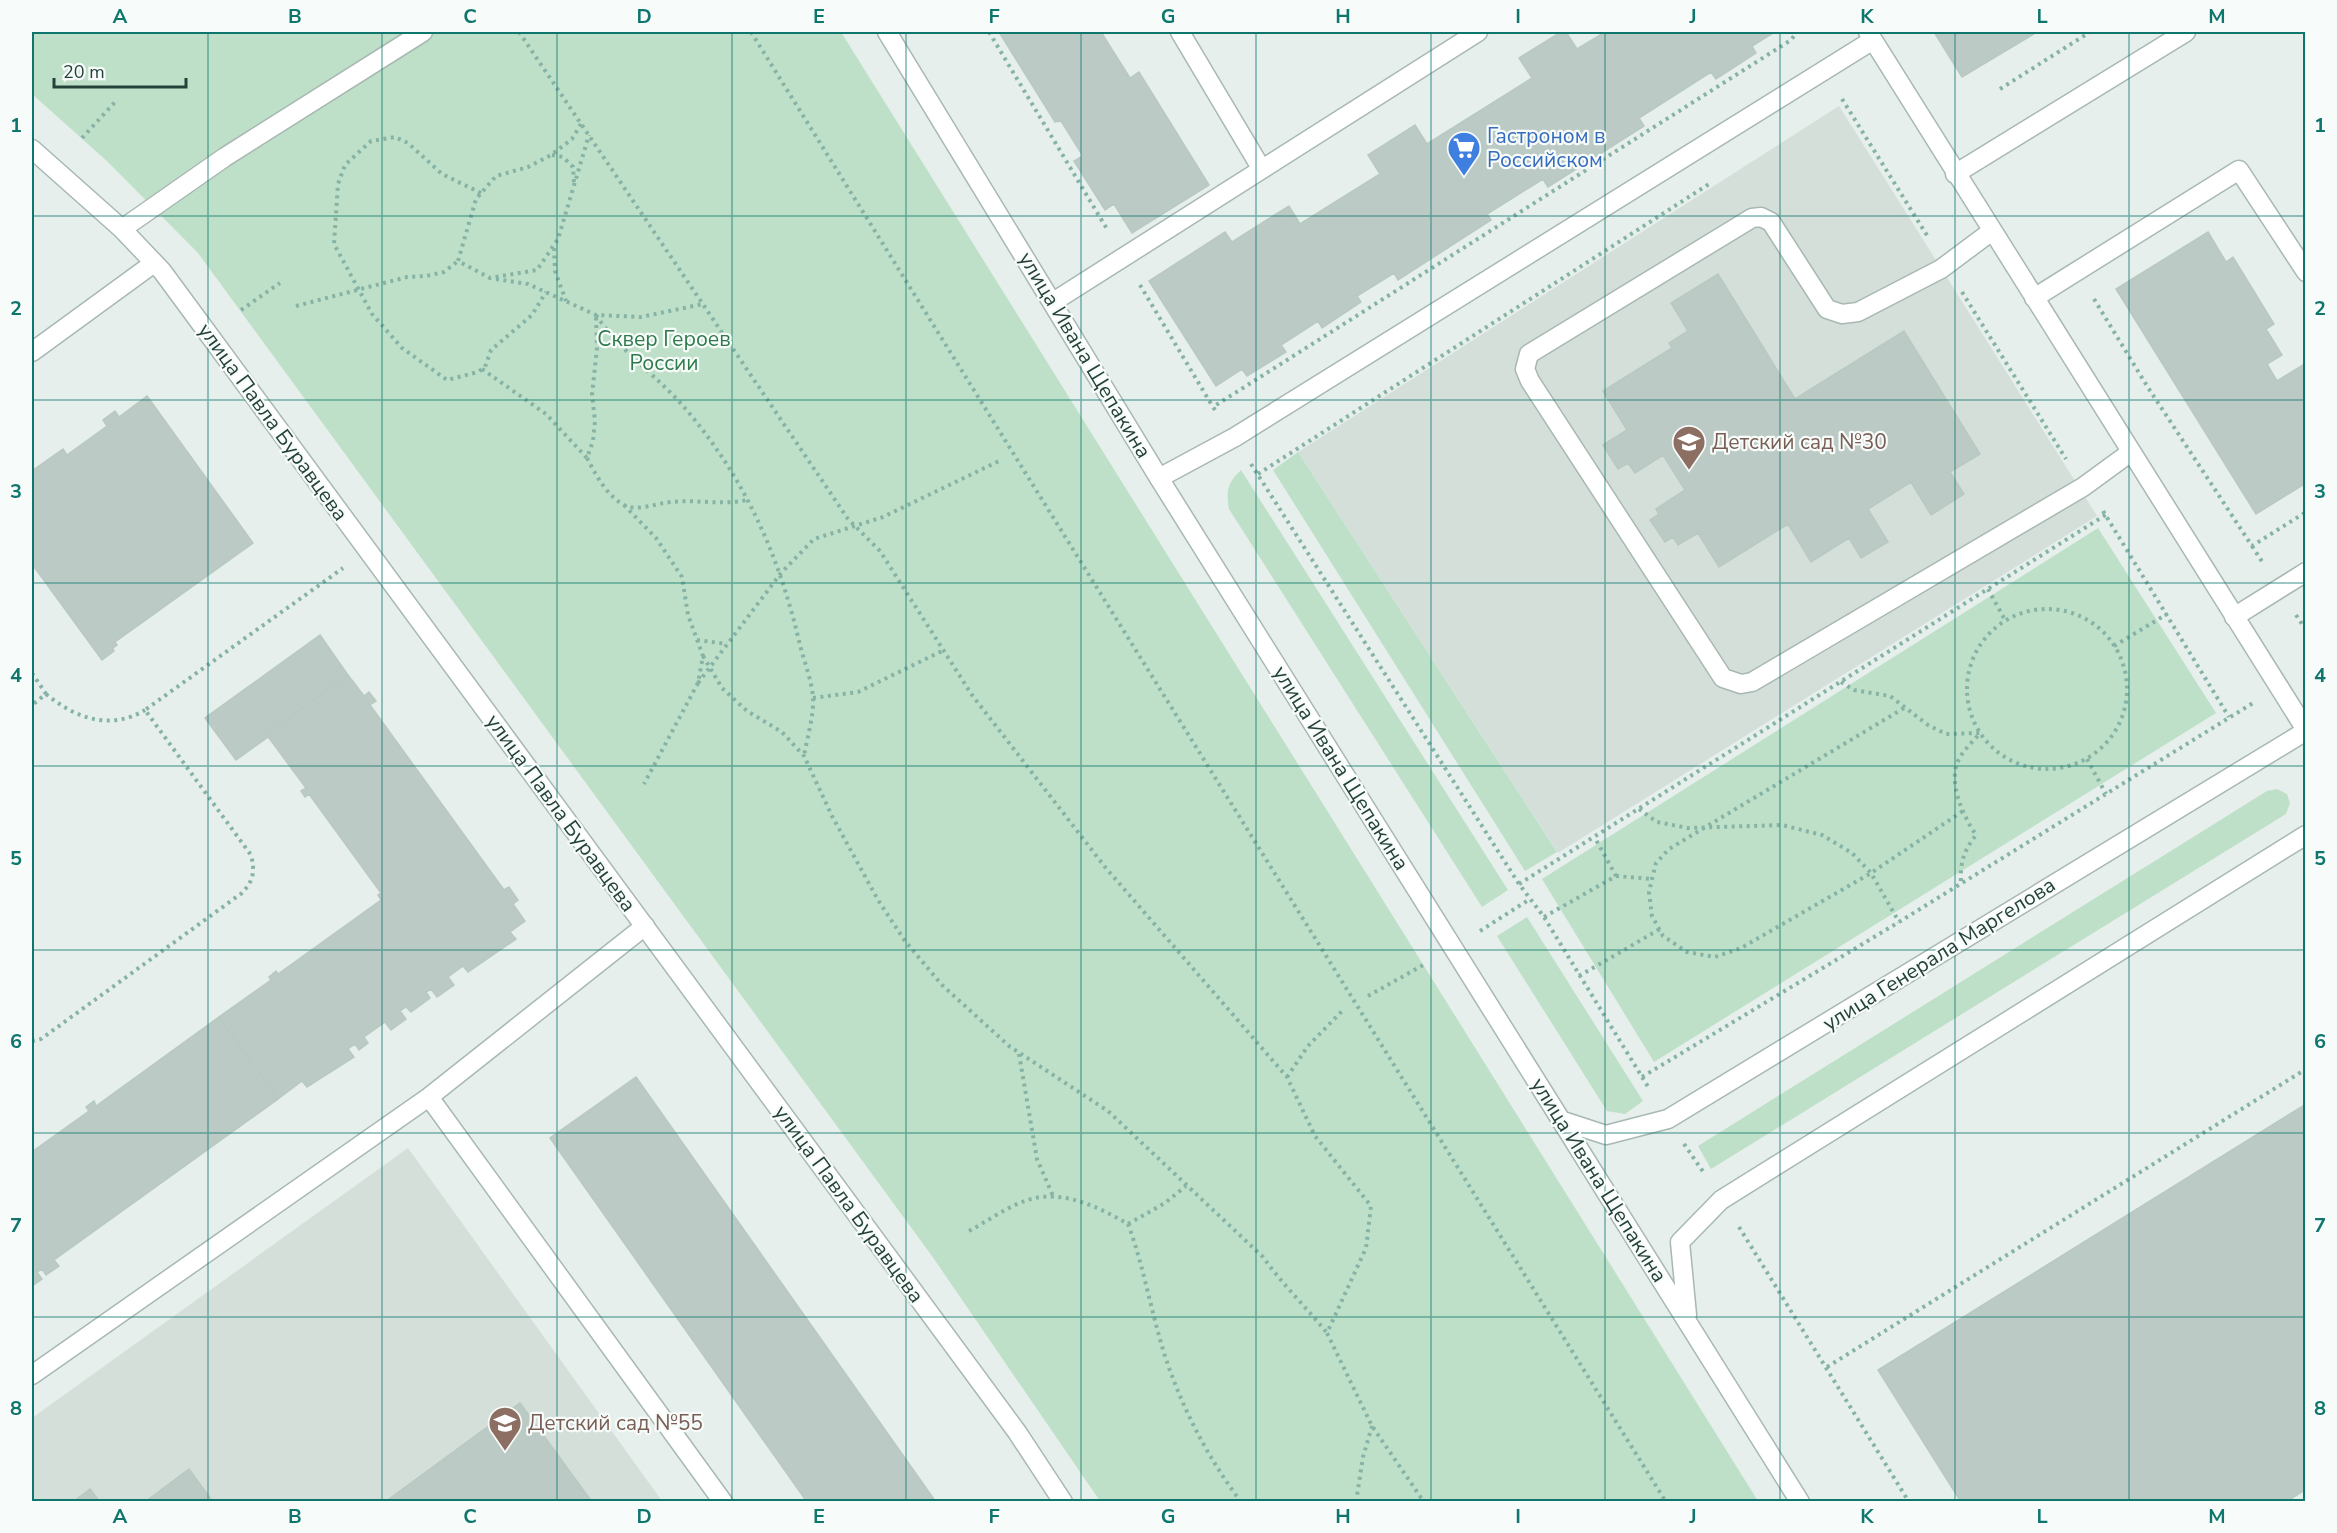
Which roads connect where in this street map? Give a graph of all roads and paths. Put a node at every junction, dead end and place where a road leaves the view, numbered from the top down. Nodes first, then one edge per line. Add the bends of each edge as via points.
1 (423, 32) edge
2 (519, 32) edge
3 (751, 32) edge
4 (887, 32) edge
5 (989, 32) edge
6 (1180, 32) edge
7 (1478, 32) edge
8 (1797, 32) edge
9 (2090, 32) edge
10 (2186, 32) edge
11 (1870, 36) edge
12 (2000, 89) dead end
13 (117, 100) dead end
14 (1832, 105) dead end
15 (581, 124) junction
16 (589, 135) junction
17 (82, 138) dead end
18 (32, 149) edge
19 (551, 154) junction
20 (1261, 168) junction
21 (1955, 174) junction
22 (1711, 183) dead end
23 (574, 186) junction
24 (481, 193) junction
25 (122, 229) junction
26 (1992, 231) junction
27 (554, 246) junction
28 (1123, 257) junction
29 (458, 261) junction
30 (154, 263) junction
31 (1946, 266) junction
32 (2077, 272) junction
33 (2306, 272) edge
34 (490, 278) junction
35 (280, 283) dead end
36 (360, 291) junction
37 (546, 292) junction
38 (2034, 298) junction
39 (566, 302) junction
40 (1053, 302) junction
41 (703, 304) junction
42 (296, 306) dead end
43 (241, 310) dead end
44 (596, 315) junction
45 (32, 352) edge
46 (482, 369) junction
47 (1214, 407) junction
48 (1235, 437) junction
49 (2131, 452) junction
50 (586, 458) junction
51 (999, 461) dead end
52 (1258, 474) junction
53 (1159, 478) junction
54 (2083, 487) junction
55 (747, 500) junction
56 (624, 505) junction
57 (2306, 512) edge
58 (2107, 514) junction
59 (854, 526) junction
60 (368, 550) junction
61 (2306, 572) edge
62 (781, 573) junction
63 (1988, 589) junction
64 (2167, 614) junction
65 (2234, 617) junction
66 (2005, 620) junction
67 (697, 640) junction
68 (727, 644) junction
69 (2114, 646) junction
70 (942, 651) junction
71 (703, 656) junction
72 (710, 667) junction
73 (32, 673) edge
74 (1840, 682) junction
75 (698, 683) junction
76 (2278, 688) junction
77 (46, 694) junction
78 (813, 698) junction
79 (32, 705) edge
80 (1904, 708) junction
81 (145, 710) junction
82 (2229, 717) junction
83 (2306, 731) edge
84 (1980, 733) junction
85 (804, 756) junction
86 (2087, 759) junction
87 (644, 784) dead end
88 (2106, 794) junction
89 (1639, 809) junction
90 (1963, 812) junction
91 (1707, 827) junction
92 (2306, 835) edge
93 (1594, 838) junction
94 (1871, 873) junction
95 (1616, 876) junction
96 (1652, 879) junction
97 (1519, 884) junction
98 (1961, 884) junction
99 (1530, 899) dead end
100 (1544, 916) dead end
101 (1899, 922) junction
102 (645, 926) junction
103 (1660, 929) junction
104 (1579, 976) dead end
105 (1382, 989) dead end
106 (1368, 996) dead end
107 (1344, 1010) dead end
108 (32, 1041) edge
109 (1019, 1054) junction
110 (2306, 1070) edge
111 (1287, 1077) junction
112 (1642, 1077) dead end
113 (429, 1098) junction
114 (1560, 1120) junction
115 (1186, 1186) junction
116 (1053, 1196) junction
117 (1128, 1224) junction
118 (969, 1231) dead end
119 (1687, 1320) junction
120 (1327, 1333) junction
121 (1827, 1367) dead end
122 (32, 1375) edge
123 (1372, 1426) junction
124 (723, 1502) edge
125 (1063, 1502) edge
126 (1241, 1502) edge
127 (1356, 1502) edge
128 (1424, 1502) edge
129 (1666, 1502) edge
130 (1800, 1502) edge

1 - 25 street via 217,162
2 - 15 path
3 - 129 path
4 - 40 street, улица Ивана Щепакина
5 - 28 path
6 - 20 street
7 - 20 street
8 - 47 path via 1791,40
9 - 12 path
10 - 21 street
11 - 21 street
11 - 48 street
13 - 17 path
14 - 31 path via 1842,98
15 - 16 path
15 - 19 path via 572,140
16 - 23 path
16 - 41 path
18 - 25 street, улица Павла Буравцева
19 - 23 path via 563,157 573,167
19 - 24 path via 528,167 496,176
20 - 28 street
21 - 26 street
22 - 52 path
23 - 27 path
24 - 29 path
24 - 36 path via 442,174 395,137 371,141 345,165 334,216 334,244
25 - 30 street, улица Павла Буравцева
26 - 31 street
26 - 38 street
27 - 34 path via 537,270
27 - 39 path via 555,271
28 - 40 street
28 - 47 path
29 - 34 path
29 - 36 path via 444,272 407,277
30 - 45 street
30 - 60 street, улица Павла Буравцева
31 - 54 path
31 - 54 street via 1857,312 1842,314 1827,309 1771,222 1752,218 1529,354 1525,369 1723,678 1740,684 1752,682
32 - 33 street via 2239,170
32 - 38 street
32 - 57 path via 2252,546
34 - 37 path via 528,284
35 - 43 path
36 - 42 path
36 - 46 path via 372,314 425,367 447,380
37 - 39 path
37 - 46 path via 532,315 491,350
38 - 49 street
39 - 44 path
40 - 53 street, улица Ивана Щепакина
41 - 44 path via 641,317
41 - 59 path
44 - 50 path via 592,395 595,421
44 - 55 path via 625,350 686,409 736,478
46 - 50 path via 546,414
47 - 48 path
48 - 52 path
48 - 53 street
49 - 54 street
49 - 65 street
50 - 56 path via 601,484
51 - 59 path via 883,517
52 - 97 path
53 - 114 street, улица Ивана Щепакина
54 - 58 path via 2093,503
55 - 56 path
55 - 62 path
56 - 67 path via 656,538 681,577
58 - 63 path
58 - 64 path
59 - 62 path via 814,539
59 - 70 path via 880,551
60 - 81 path
60 - 102 street, улица Павла Буравцева
61 - 65 street
62 - 68 path
62 - 78 path
63 - 66 path
63 - 74 path
64 - 69 path
64 - 82 path
65 - 76 street
66 - 69 path via 2027,610 2049,608 2070,612 2090,621
66 - 84 path via 1976,650 1968,671 1966,693
67 - 68 path
67 - 71 path
68 - 72 path
69 - 86 path via 2125,674 2127,696 2108,742
70 - 78 path via 858,692
70 - 111 path via 1106,867
71 - 72 path
71 - 75 path
72 - 75 path
72 - 85 path via 722,688 747,711 782,732
73 - 77 path
74 - 80 path via 1854,690 1890,696
74 - 89 path
75 - 87 path
76 - 82 path
76 - 83 street
77 - 79 path
77 - 81 path via 65,710 97,719 118,720
78 - 85 path
80 - 84 path via 1946,734
80 - 91 path
81 - 108 path via 251,855 251,883 41,1039
82 - 88 path
83 - 114 street, улица Генерала Маргелова via 1668,1119 1606,1135
84 - 86 path via 1996,751 2018,764 2042,769
84 - 90 path via 1958,759 1956,776
85 - 109 path via 855,859 905,941 950,993
86 - 88 path
88 - 98 path
89 - 91 path via 1657,822
89 - 93 path
90 - 94 path
90 - 98 path via 1976,835 1960,863
91 - 94 path via 1782,825 1822,835 1852,853
91 - 96 path via 1669,849 1656,862
92 - 119 street via 1721,1200 1680,1242
93 - 95 path
93 - 97 path
94 - 101 path
94 - 103 path via 1741,948 1715,957 1687,952 1663,936
95 - 96 path
95 - 100 path
96 - 103 path via 1652,916
97 - 99 path
98 - 101 path
101 - 112 path
102 - 113 street
102 - 125 street, улица Павла Буравцева via 1017,1432
103 - 104 path
105 - 106 path
107 - 111 path via 1308,1046
109 - 115 path via 1108,1111
109 - 116 path via 1037,1160
110 - 121 path
111 - 120 path via 1315,1136 1371,1206 1366,1248
113 - 122 street
113 - 124 street
114 - 119 street, улица Ивана Щепакина
115 - 117 path
115 - 120 path via 1263,1257
116 - 117 path via 1086,1203
116 - 118 path via 1023,1201
117 - 126 path via 1174,1379 1219,1472
119 - 130 street, улица Ивана Щепакина
120 - 123 path
123 - 127 path
123 - 128 path

